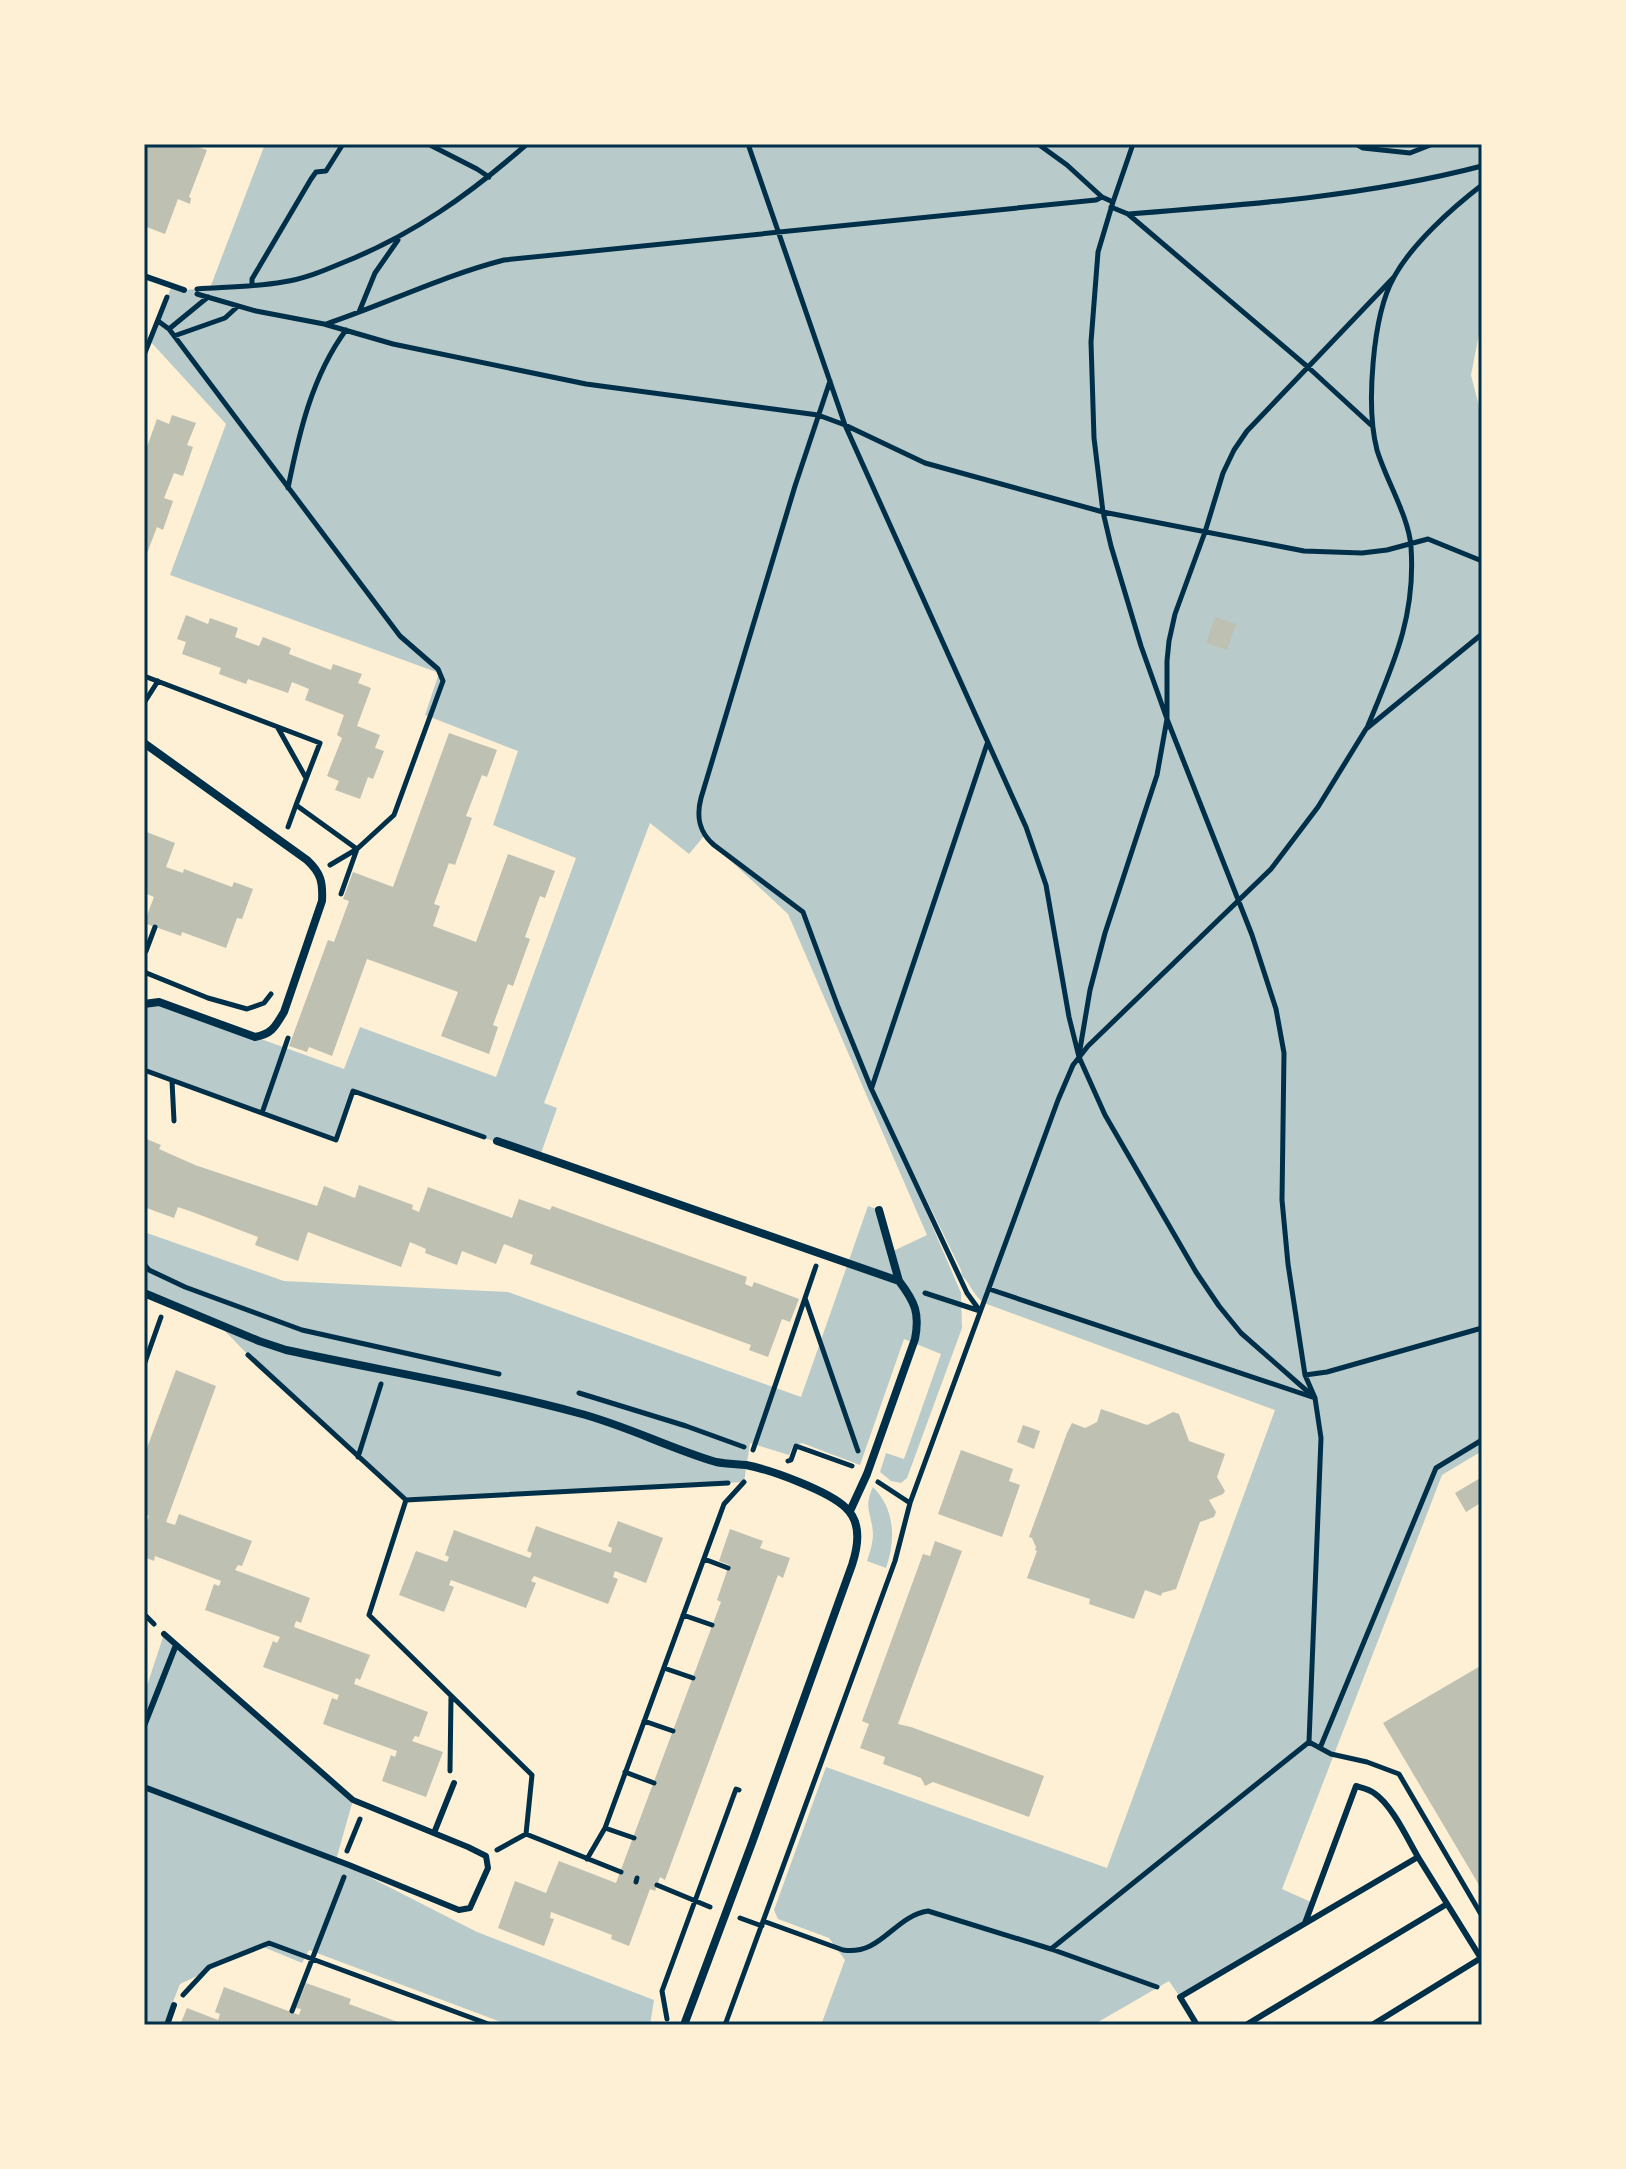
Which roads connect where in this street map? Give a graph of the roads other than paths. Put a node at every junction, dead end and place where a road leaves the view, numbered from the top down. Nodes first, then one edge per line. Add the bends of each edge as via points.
1 (144, 276) edge
2 (184, 290) road end
3 (144, 743) edge
4 (144, 1004) edge
5 (497, 1141) dead end
6 (879, 1210) dead end
7 (899, 1281) junction
8 (144, 1293) edge
9 (850, 1511) junction
10 (164, 1634) dead end
11 (176, 1645) junction
12 (144, 1726) edge
13 (454, 1783) road end
14 (144, 1787) edge
15 (434, 1833) junction
16 (1418, 1857) junction
17 (1447, 1904) junction
18 (1305, 1923) junction
19 (1481, 1959) edge
20 (174, 2005) road end
21 (167, 2025) edge
22 (684, 2025) edge
23 (1197, 2025) edge
24 (1246, 2025) edge
25 (1372, 2025) edge

1 - 2 lane
3 - 4 street via 307,860 323,884 284,1012 266,1035 255,1037 159,1002
5 - 7 street
6 - 7 street
7 - 9 street via 917,1309 918,1327
8 - 9 street via 286,1350 578,1413 718,1462 749,1466 811,1487
9 - 22 street via 857,1550
10 - 11 lane
11 - 12 lane
11 - 15 lane via 353,1800
13 - 15 lane
14 - 15 lane via 459,1910 470,1908 488,1868 486,1856
16 - 17 lane
16 - 18 lane
16 - 18 lane via 1378,1796 1356,1786
17 - 19 lane
17 - 24 lane
18 - 23 lane via 1180,1997
19 - 25 lane
20 - 21 lane

